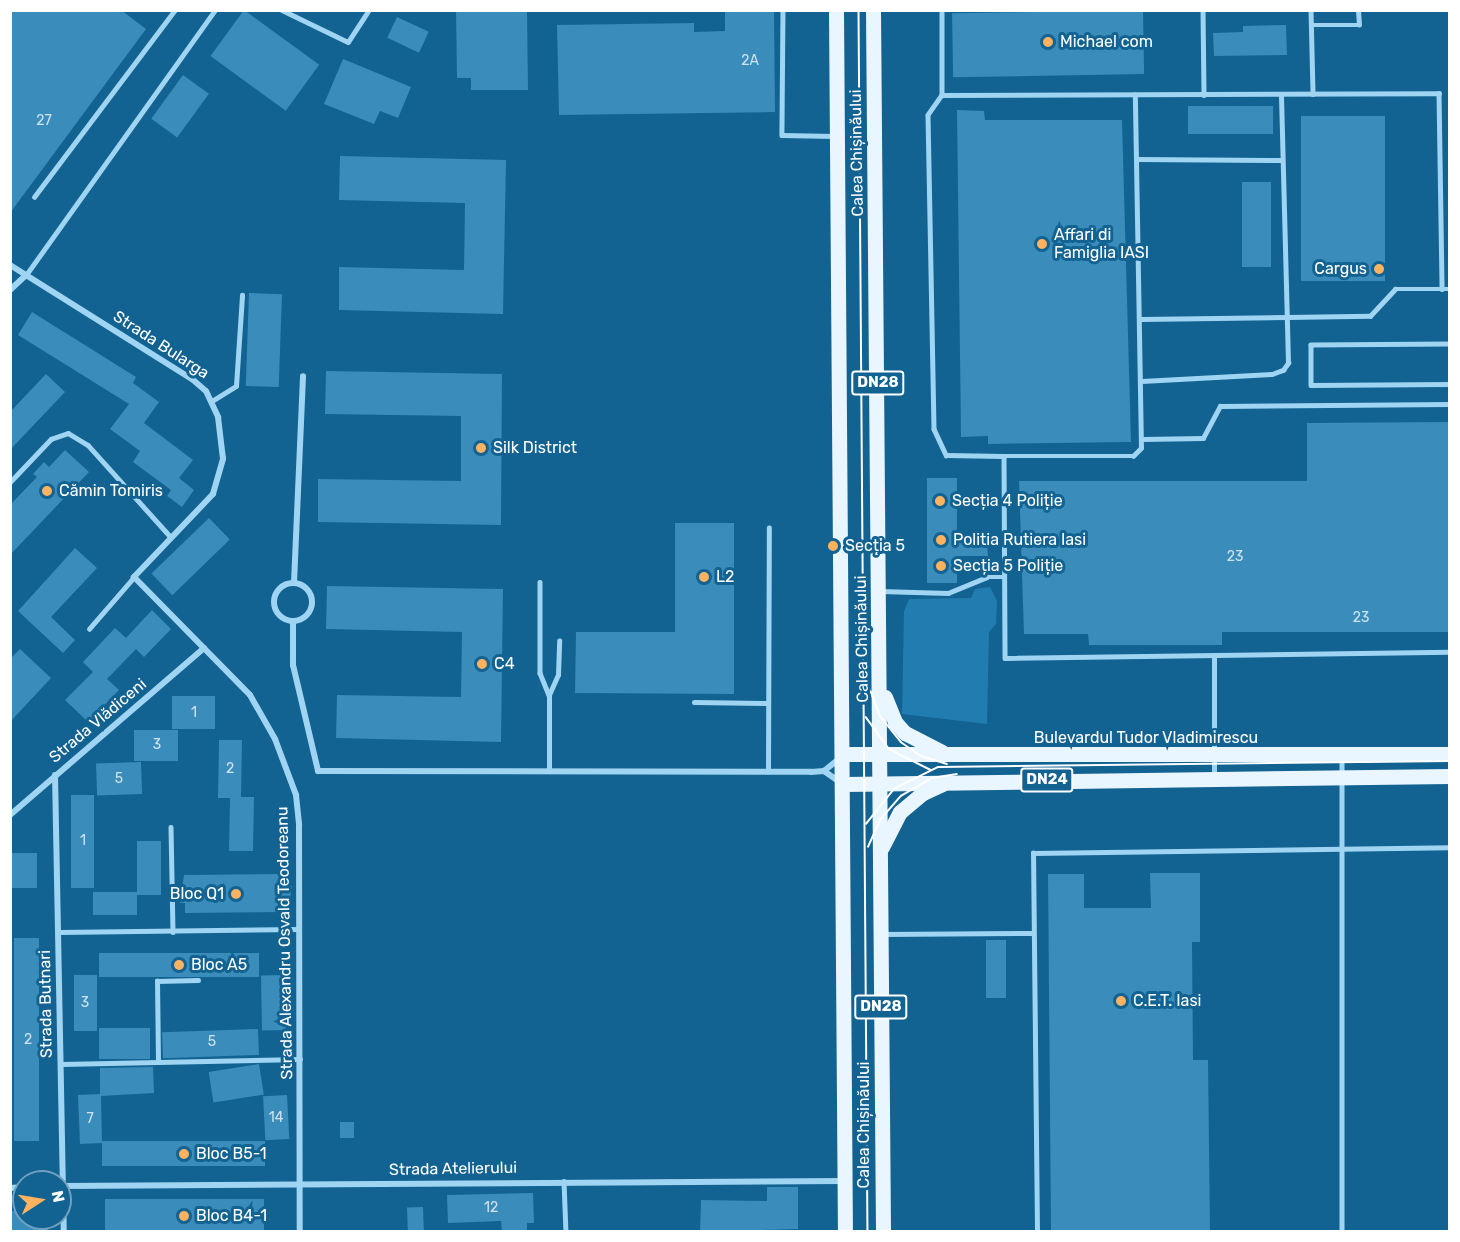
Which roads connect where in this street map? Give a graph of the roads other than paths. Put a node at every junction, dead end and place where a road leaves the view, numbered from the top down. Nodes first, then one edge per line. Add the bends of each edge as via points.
1 (175, 10) edge
2 (215, 10) edge
3 (282, 10) edge
4 (369, 10) edge
5 (783, 10) edge
6 (836, 10) edge
7 (873, 10) edge
8 (942, 10) edge
9 (1203, 10) edge
10 (1311, 10) edge
11 (1358, 10) edge
12 (1311, 26) junction
13 (1312, 94) junction
14 (942, 95) junction
15 (1135, 95) junction
16 (1204, 95) junction
17 (1281, 95) junction
18 (837, 136) junction
19 (1136, 159) junction
20 (1281, 160) junction
21 (34, 197) dead end
22 (10, 265) edge
23 (26, 274) junction
24 (1442, 289) junction
25 (1449, 289) edge
26 (10, 290) edge
27 (242, 295) dead end
28 (1289, 317) junction
29 (1141, 319) junction
30 (1449, 344) edge
31 (303, 376) dead end
32 (1142, 381) junction
33 (1449, 384) edge
34 (212, 401) junction
35 (1449, 404) edge
36 (1142, 439) junction
37 (1004, 456) junction
38 (10, 482) edge
39 (769, 528) dead end
40 (170, 536) junction
41 (134, 577) junction
42 (1005, 577) junction
43 (540, 582) dead end
44 (294, 583) junction
45 (879, 591) junction
46 (293, 621) junction
47 (88, 629) dead end
48 (559, 641) dead end
49 (204, 648) junction
50 (1449, 652) edge
51 (1214, 657) junction
52 (881, 673) junction
53 (549, 695) junction
54 (694, 702) dead end
55 (768, 703) junction
56 (843, 754) junction
57 (1449, 754) edge
58 (881, 755) junction
59 (1342, 755) junction
60 (953, 756) junction
61 (1214, 756) junction
62 (549, 769) junction
63 (824, 771) junction
64 (768, 772) junction
65 (55, 775) junction
66 (1449, 776) edge
67 (1342, 777) junction
68 (1214, 779) junction
69 (952, 781) junction
70 (880, 783) junction
71 (844, 784) junction
72 (10, 815) edge
73 (171, 826) dead end
74 (1342, 846) junction
75 (1449, 847) edge
76 (880, 849) junction
77 (299, 929) junction
78 (59, 932) junction
79 (173, 932) junction
80 (1031, 933) junction
81 (881, 934) junction
82 (198, 980) dead end
83 (300, 1059) junction
84 (158, 1062) junction
85 (61, 1064) junction
86 (61, 1170) edge
87 (564, 1181) junction
88 (846, 1181) junction
89 (300, 1185) junction
90 (72, 1186) edge
91 (300, 1232) edge
92 (566, 1232) edge
93 (845, 1232) edge
94 (883, 1232) edge
95 (1037, 1232) edge
96 (1342, 1232) edge

1 - 21 lane
2 - 23 lane
3 - 4 lane via 348,42
5 - 18 lane via 782,135
6 - 18 main road, Calea Chișinăului / DN28
7 - 45 main road, Calea Chișinăului / DN28
8 - 14 lane
9 - 16 lane
10 - 12 lane
11 - 12 lane via 1359,25
12 - 13 lane
13 - 17 lane
13 - 24 lane via 1439,93
14 - 15 lane
14 - 37 lane via 928,115 934,429 946,455
15 - 16 lane
15 - 19 lane
16 - 17 lane
17 - 20 lane
18 - 56 main road, Calea Chișinăului / DN28
19 - 20 lane
19 - 29 lane
20 - 28 lane
22 - 23 street, Strada Bularga
23 - 26 street
23 - 34 street, Strada Bularga via 192,379
24 - 25 lane
24 - 28 lane via 1395,289 1370,316
27 - 34 lane via 236,386
28 - 29 lane
28 - 32 lane via 1288,363 1283,370 1272,374
29 - 32 lane
30 - 33 lane via 1311,345 1311,385
31 - 44 street
32 - 36 lane
34 - 40 street, Strada Bularga via 222,438 221,476 213,494
35 - 36 lane via 1220,406 1203,438
36 - 37 lane via 1141,448 1133,456
37 - 42 lane
38 - 40 lane via 51,439 68,433 88,445
39 - 55 lane
40 - 41 street, Strada Bularga
41 - 47 lane
41 - 49 street
42 - 45 lane via 987,577 948,593
42 - 51 lane via 1005,658
43 - 53 lane via 540,673
44 - 46 street via 308,590 312,602 309,613
44 - 46 street via 280,589 275,600 277,612
45 - 52 main road, Calea Chișinăului / DN28
46 - 62 street via 293,664 318,771
48 - 53 lane via 558,675
49 - 65 street, Strada Vlădiceni
49 - 77 street, Strada Alexandru Osvald Teodoreanu via 250,695 289,773 299,825
50 - 51 lane
51 - 61 lane
52 - 58 main road, Calea Chișinăului / DN28
52 - 60 main road via 887,709 895,722 919,742
53 - 62 lane
54 - 55 lane
55 - 64 lane
56 - 58 main road, Bulevardul Tudor Vladimirescu / DN24
56 - 63 street
56 - 71 main road, Calea Chișinăului / DN28
57 - 59 main road, Bulevardul Tudor Vladimirescu / DN24
58 - 60 main road, Bulevardul Tudor Vladimirescu / DN24
58 - 70 main road, Calea Chișinăului / DN28
59 - 61 main road, Bulevardul Tudor Vladimirescu / DN24
59 - 67 lane
60 - 61 main road, Bulevardul Tudor Vladimirescu / DN24
61 - 68 lane
62 - 64 street
63 - 64 street
63 - 71 street
65 - 72 street, Strada Vlădiceni
65 - 78 street, Strada Butnari
66 - 67 main road, DN24
67 - 68 main road, DN24
67 - 74 lane
68 - 69 main road, DN24
69 - 70 main road, DN24
69 - 76 main road via 934,787 900,812
70 - 71 main road, DN24
70 - 76 main road, Calea Chișinăului / DN28
71 - 88 main road, Calea Chișinăului / DN28
73 - 79 lane
74 - 75 lane
74 - 80 lane via 1033,853
74 - 96 lane
76 - 81 main road, Calea Chișinăului / DN28
77 - 79 lane
77 - 83 street, Strada Alexandru Osvald Teodoreanu
78 - 79 lane
78 - 85 street, Strada Butnari
80 - 81 lane
80 - 95 lane
81 - 94 main road, Calea Chișinăului / DN28
82 - 84 lane via 157,981
83 - 84 lane
83 - 89 street, Strada Alexandru Osvald Teodoreanu
84 - 85 lane
85 - 86 street, Strada Butnari
87 - 88 street, Strada Atelierului
87 - 89 street, Strada Atelierului
87 - 92 lane
88 - 93 main road, Calea Chișinăului / DN28
89 - 90 street, Strada Atelierului
89 - 91 street, Strada Alexandru Osvald Teodoreanu

